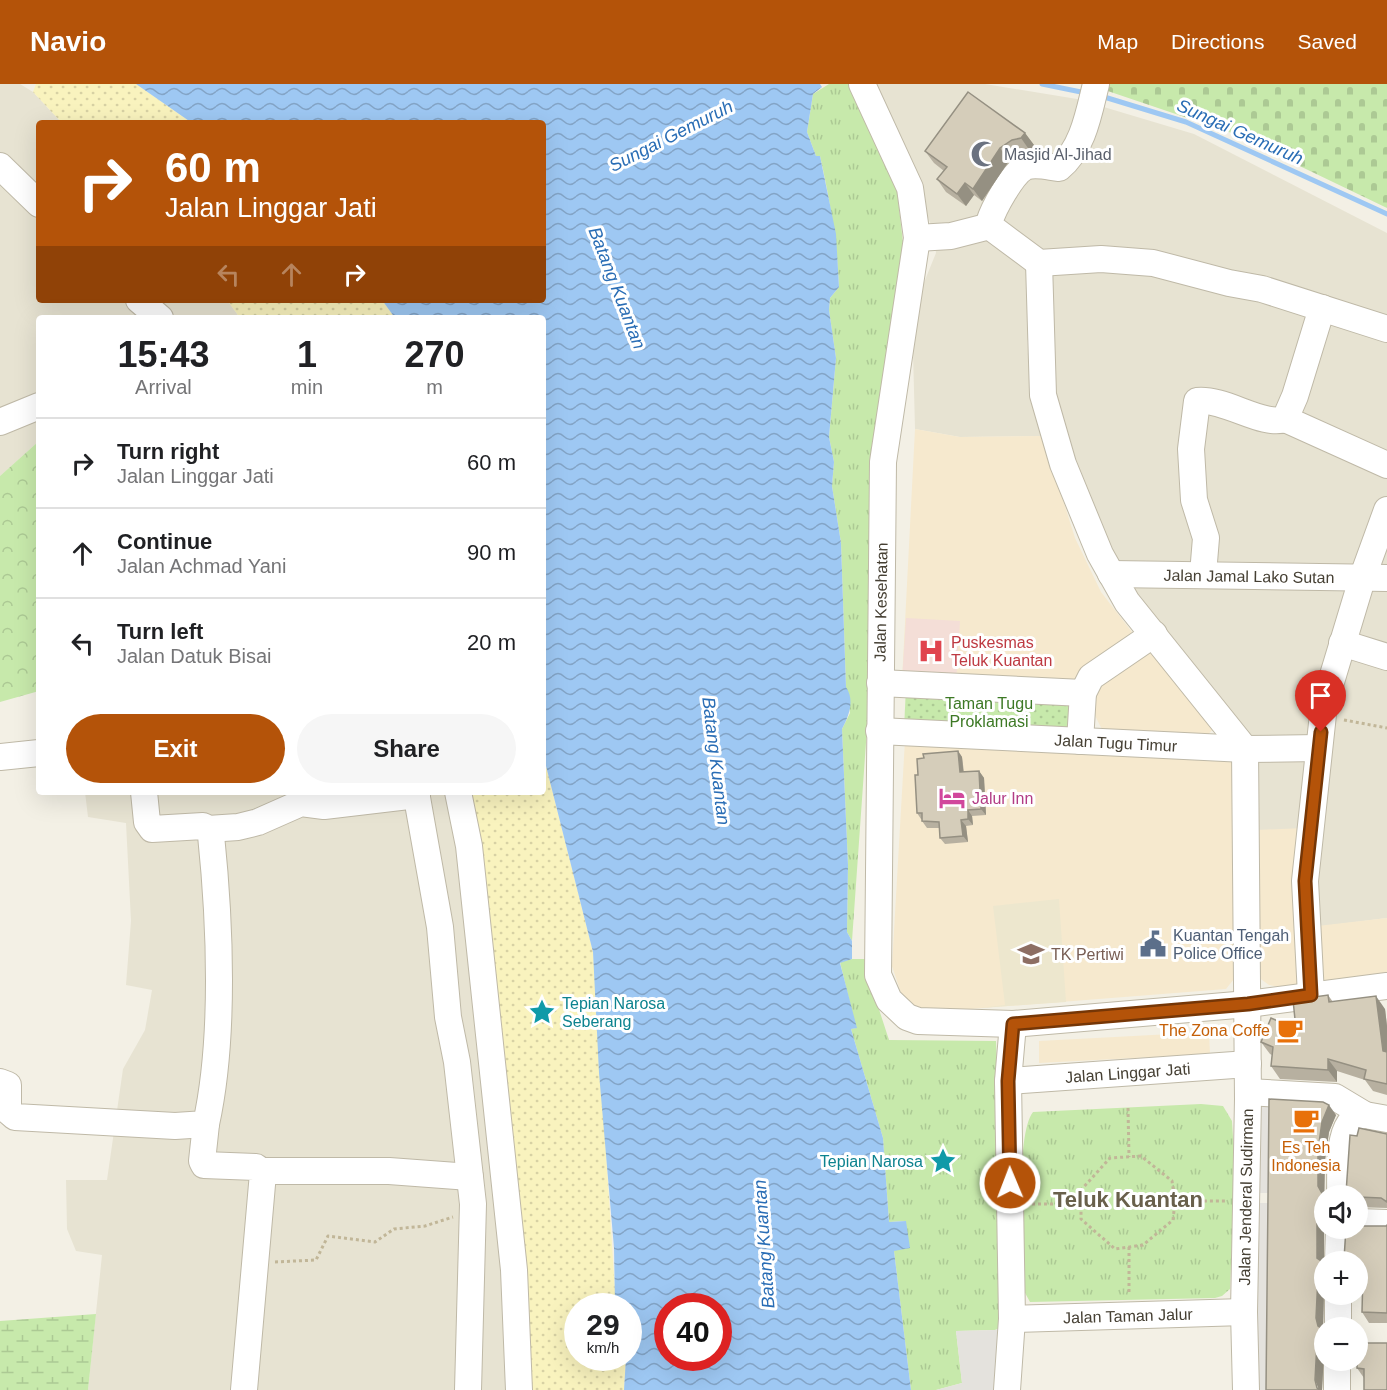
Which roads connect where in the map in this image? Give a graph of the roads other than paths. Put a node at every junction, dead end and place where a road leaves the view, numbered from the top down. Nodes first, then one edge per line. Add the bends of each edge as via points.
1 (1096, 84) edge
2 (865, 89) edge
3 (6, 181) edge
4 (36, 202) edge
5 (990, 226) junction
6 (917, 238) junction
7 (1039, 263) junction
8 (142, 303) edge
9 (1322, 308) junction
10 (156, 315) edge
11 (1387, 329) edge
12 (36, 407) edge
13 (1285, 419) junction
14 (0, 422) edge
15 (1387, 465) edge
16 (1387, 510) edge
17 (1111, 574) junction
18 (1203, 574) junction
19 (1375, 577) edge
20 (1154, 634) junction
21 (1342, 643) junction
22 (1387, 657) edge
23 (880, 683) junction
24 (1083, 693) junction
25 (879, 731) junction
26 (1080, 741) junction
27 (1319, 748) junction
28 (1245, 749) junction
29 (36, 753) edge
30 (0, 757) edge
31 (144, 795) edge
32 (409, 795) edge
33 (417, 795) edge
34 (459, 795) edge
35 (208, 829) junction
36 (1387, 986) edge
37 (1311, 995) junction
38 (1248, 1004) junction
39 (1013, 1024) junction
40 (1248, 1065) junction
41 (1008, 1081) junction
42 (0, 1082) edge
43 (1248, 1092) junction
44 (1376, 1117) edge
45 (207, 1124) junction
46 (262, 1171) junction
47 (470, 1177) junction
48 (1340, 1185) edge
49 (1368, 1222) edge
50 (1387, 1223) edge
51 (1244, 1312) junction
52 (1012, 1319) junction
53 (1337, 1371) edge
54 (244, 1390) edge
55 (468, 1390) edge
56 (519, 1390) edge
57 (1007, 1390) edge
58 (1246, 1390) edge
59 (1337, 1390) edge

1 - 5 street via 1067,162 1059,168 1035,165 1018,172 992,215
2 - 6 street, Jalan Kesehatan via 910,188
3 - 4 street
5 - 6 street via 951,236
5 - 7 street
6 - 23 street, Jalan Kesehatan via 883,462
7 - 9 street via 1101,259 1154,263
7 - 17 street via 1043,395 1063,464
8 - 10 street
9 - 11 street
9 - 13 street
12 - 14 street
13 - 15 street
13 - 18 street via 1274,420 1220,402 1197,401 1191,449 1194,500 1206,538
16 - 19 street
17 - 18 street, Jalan Jamal Lako Sutan
17 - 20 street via 1127,602
18 - 19 street, Jalan Jamal Lako Sutan
19 - 21 street
20 - 24 street via 1091,677
20 - 28 street
21 - 22 street
21 - 27 street via 1322,717
23 - 24 street
23 - 25 street, Jalan Kesehatan
24 - 26 street
25 - 26 street, Jalan Tugu Timur
25 - 39 street, Jalan Kesehatan via 878,975 889,1000 899,1012 918,1021
26 - 28 street, Jalan Tugu Timur
27 - 28 street, Jalan Tugu Timur
27 - 37 street via 1305,881
28 - 38 street, Jalan Jenderal Sudirman
29 - 30 street
31 - 35 street via 147,822 152,829
32 - 35 street via 324,806 301,803 258,822
33 - 47 street via 440,927
34 - 56 street via 469,846 514,1270
35 - 45 street via 217,895 217,995
36 - 37 street
37 - 38 street
38 - 39 street
38 - 40 street, Jalan Jenderal Sudirman
39 - 41 street
40 - 41 street, Jalan Linggar Jati
40 - 43 street, Jalan Jenderal Sudirman
41 - 52 street
42 - 45 street via 8,1085 8,1111 15,1117 175,1126
43 - 44 street via 1335,1098
43 - 51 street, Jalan Jenderal Sudirman
44 - 48 street via 1354,1118 1347,1126
45 - 46 street via 204,1165 256,1167
46 - 47 street via 389,1171
46 - 54 street
47 - 55 street via 473,1214
49 - 50 street
51 - 52 street, Jalan Taman Jalur
51 - 58 street, Jalan Jenderal Sudirman
52 - 57 street
53 - 59 street

